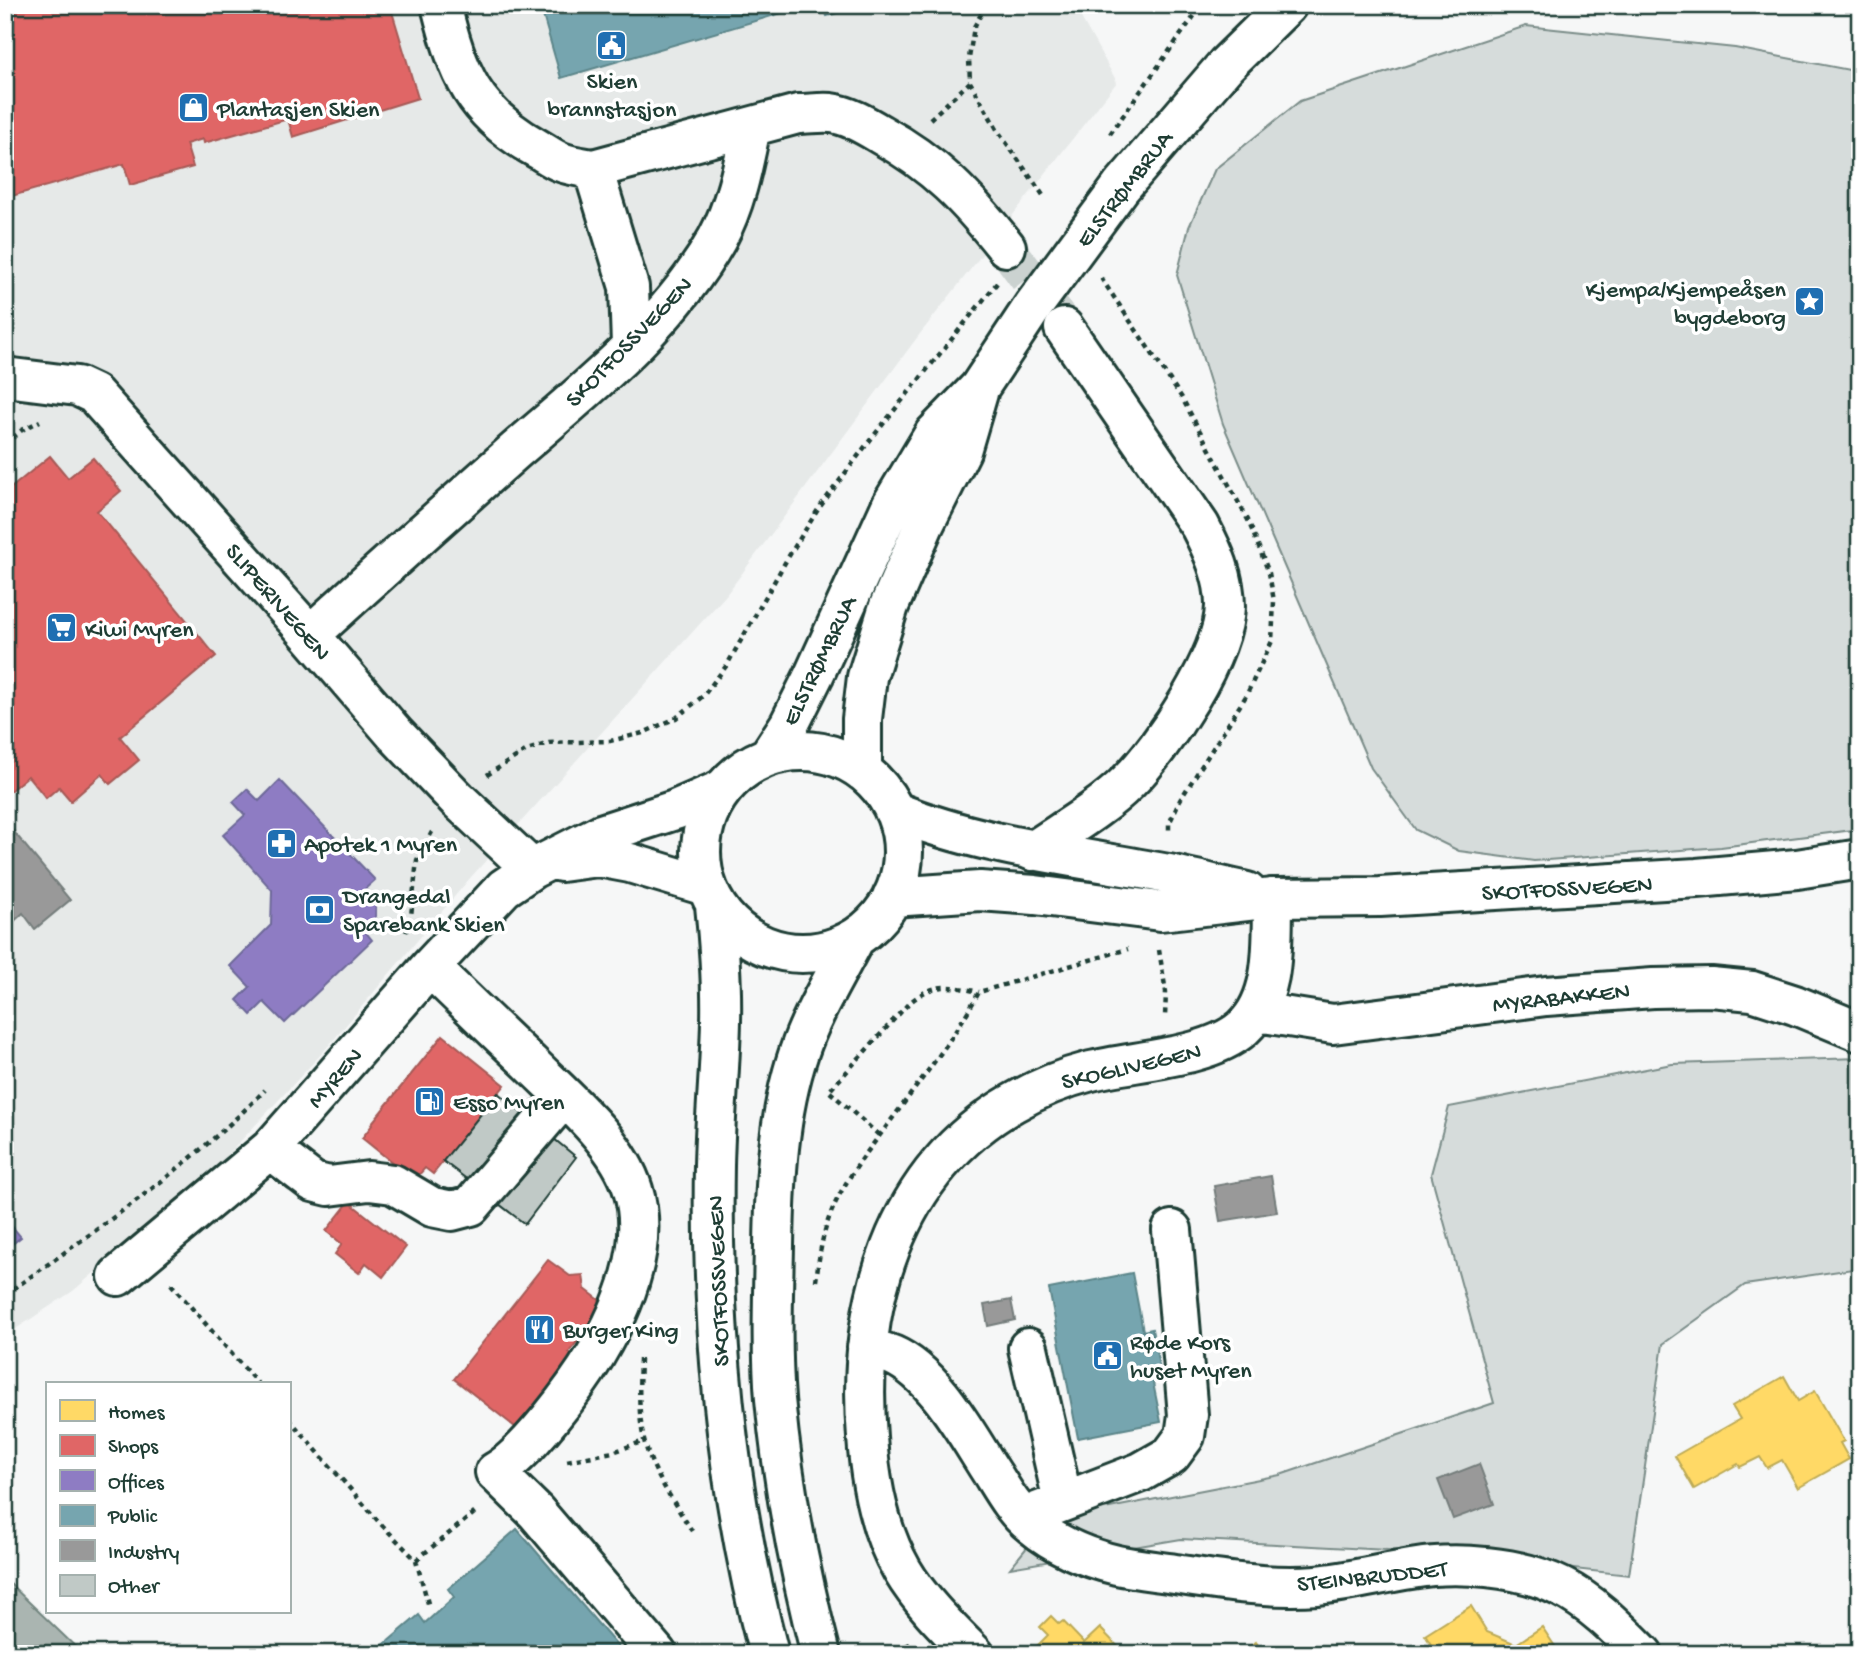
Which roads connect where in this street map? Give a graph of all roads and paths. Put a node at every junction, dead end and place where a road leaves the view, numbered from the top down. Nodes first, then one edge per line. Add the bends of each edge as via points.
1 (441, 5) edge
2 (986, 5) edge
3 (1202, 5) edge
4 (1287, 5) edge
5 (970, 82) junction
6 (751, 127) junction
7 (1110, 135) dead end
8 (901, 145) junction
9 (593, 169) junction
10 (1045, 198) dead end
11 (1006, 260) joint
12 (1064, 328) tunnel mouth
13 (631, 345) junction
14 (5, 377) edge
15 (979, 388) junction
16 (310, 635) junction
17 (768, 757) junction
18 (862, 771) junction
19 (480, 779) dead end
20 (722, 790) junction
21 (894, 811) junction
22 (438, 821) dead end
23 (1033, 851) junction
24 (1860, 859) edge
25 (535, 867) junction
26 (710, 896) junction
27 (892, 897) junction
28 (1273, 898) junction
29 (404, 936) dead end
30 (855, 938) junction
31 (1158, 940) dead end
32 (1133, 948) dead end
33 (430, 967) junction
34 (979, 992) junction
35 (1257, 1012) junction
36 (1860, 1032) edge
37 (1163, 1057) junction
38 (273, 1082) dead end
39 (829, 1091) junction
40 (564, 1097) junction
41 (820, 1101) dead end
42 (880, 1136) junction
43 (270, 1149) junction
44 (120, 1213) junction
45 (1172, 1230) dead end
46 (146, 1251) junction
47 (118, 1276) dead end
48 (814, 1293) dead end
49 (5, 1295) edge
50 (867, 1347) junction
51 (1028, 1348) dead end
52 (256, 1382) edge
53 (290, 1420) edge
54 (559, 1462) dead end
55 (502, 1479) junction
56 (1063, 1502) junction
57 (1017, 1510) junction
58 (692, 1531) dead end
59 (416, 1560) junction
60 (429, 1607) dead end
61 (657, 1654) edge
62 (769, 1654) edge
63 (821, 1654) edge
64 (974, 1654) edge
65 (1643, 1654) edge

1 - 9 street via 461,69 495,120 560,162
2 - 5 path via 974,27
3 - 7 path
4 - 15 street, ELSTRØMBRUA via 1226,65 1121,187
5 - 8 path
5 - 10 path
6 - 8 street via 798,114 831,113
6 - 9 street
6 - 13 street, SKOTFOSSVEGEN via 736,195 717,239 681,292
8 - 11 street via 955,186
9 - 13 street via 629,288
11 - 19 path via 819,508 727,665 702,696 676,718 643,733 610,741 549,743 527,750
12 - 23 street via 1200,526 1214,553 1225,607 1209,662 1152,754 1104,803
13 - 16 street, SKOTFOSSVEGEN via 601,377
14 - 16 street, SLIPERIVEGEN via 77,386 94,394
15 - 17 street, ELSTRØMBRUA via 934,434 892,505 814,676
15 - 18 street, ELSTRØMBRUA via 961,451 889,606 867,677
16 - 25 street, SLIPERIVEGEN via 458,800
17 - 18 street via 817,752
17 - 20 street via 743,770
18 - 21 street via 881,789
20 - 25 street, MYREN via 601,834
20 - 26 street via 702,836 701,862
21 - 23 street, SKOTFOSSVEGEN
21 - 27 street via 903,855
22 - 29 path via 417,860 411,916
23 - 28 street, SKOTFOSSVEGEN via 1166,873
24 - 28 street, SKOTFOSSVEGEN via 1698,878 1380,897
25 - 26 street, MYREN via 598,857 630,863
25 - 33 street, MYREN via 504,888
26 - 30 street via 732,926 778,951 804,954
26 - 62 street, SKOTFOSSVEGEN via 720,955 714,1165 722,1397 736,1508
27 - 28 street, SKOTFOSSVEGEN via 980,891 1160,911
27 - 30 street via 876,920
28 - 35 street, SKOGLIVEGEN via 1268,985
30 - 63 street via 799,1051 787,1096 775,1202 775,1397 791,1525
31 - 37 path via 1166,992
32 - 34 path
33 - 40 street
33 - 43 street, MYREN
34 - 39 path via 944,986 922,992
34 - 42 path via 932,1067
35 - 36 street, MYRABAKKEN via 1333,1024 1546,996 1711,987 1752,992
35 - 37 street, SKOGLIVEGEN via 1241,1029 1213,1046
37 - 50 street, SKOGLIVEGEN via 1090,1071 1046,1086 984,1121 957,1145 915,1199 884,1260
38 - 44 path via 206,1145
39 - 41 path
39 - 42 path
40 - 43 street via 471,1206 452,1211 432,1207 393,1184 369,1181 328,1186 313,1182
40 - 55 street via 624,1167 638,1212 636,1252 624,1299 605,1339 584,1374 506,1467
42 - 48 path via 831,1212 820,1244
43 - 46 street, MYREN
44 - 46 path
44 - 49 path
45 - 56 street via 1188,1415 1185,1436 1171,1455 1141,1472
46 - 47 street, MYREN
46 - 52 path
50 - 57 street, STEINBRUDDET via 893,1356 932,1386
50 - 64 street, SKOGLIVEGEN via 864,1401 869,1468 887,1538 920,1595
51 - 56 street
53 - 59 path
54 - 58 path via 645,1441 660,1479
55 - 59 path
55 - 61 street via 536,1512
56 - 57 street
57 - 65 street, STEINBRUDDET via 1056,1542 1087,1557 1215,1580 1314,1585 1413,1568 1494,1568 1560,1586 1582,1599
59 - 60 path

